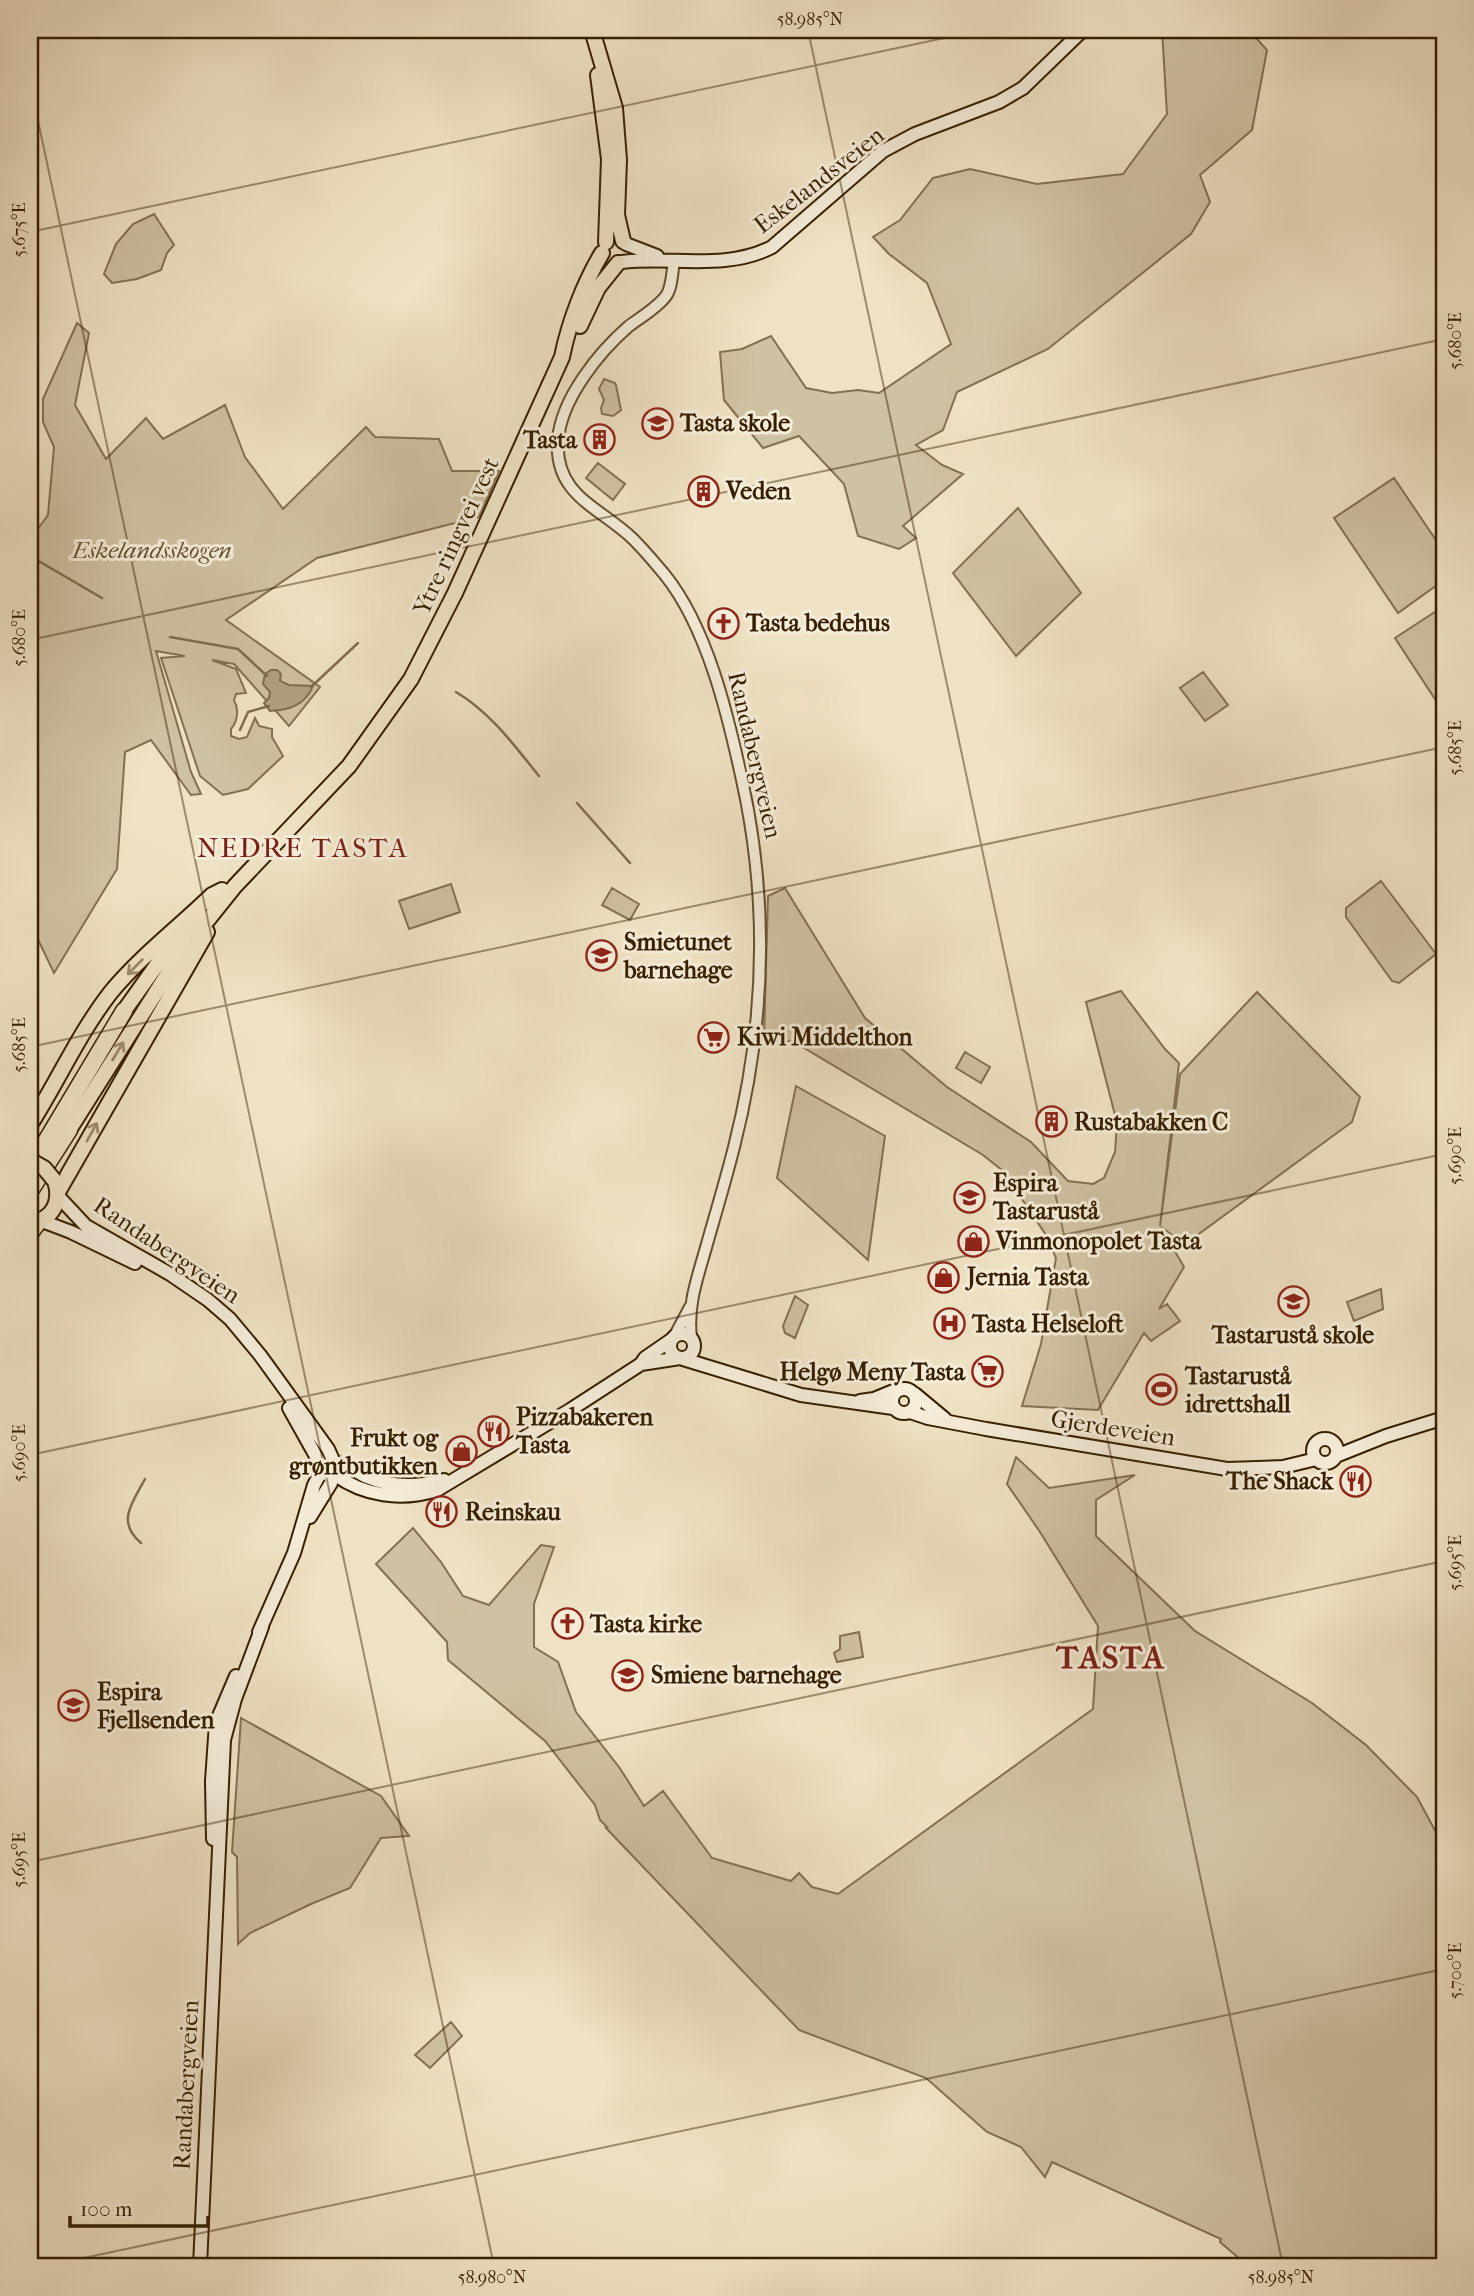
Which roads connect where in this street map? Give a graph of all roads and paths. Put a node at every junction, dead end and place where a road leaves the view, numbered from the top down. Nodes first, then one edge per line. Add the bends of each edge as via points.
1 (585, 30) edge
2 (592, 30) edge
3 (1083, 30) edge
4 (624, 243) junction
5 (604, 247) junction
6 (674, 261) junction
7 (620, 262) junction
8 (562, 357) junction
9 (359, 751) junction
10 (243, 878) junction
11 (222, 890) junction
12 (124, 1010) joint
13 (30, 1125) edge
14 (69, 1130) joint
15 (30, 1160) edge
16 (30, 1168) edge
17 (57, 1189) junction
18 (30, 1191) edge
19 (35, 1224) edge
20 (690, 1307) junction
21 (672, 1338) junction
22 (693, 1341) junction
23 (250, 1343) junction
24 (682, 1358) junction
25 (641, 1364) junction
26 (719, 1368) junction
27 (896, 1390) junction
28 (915, 1394) junction
29 (852, 1402) junction
30 (893, 1408) junction
31 (910, 1412) junction
32 (1444, 1418) edge
33 (948, 1421) junction
34 (1386, 1436) junction
35 (1332, 1441) junction
36 (1315, 1454) junction
37 (1336, 1456) junction
38 (330, 1468) junction
39 (200, 2266) edge

1 - 5 main road via 604,110 608,159
2 - 4 main road via 615,108 617,215
3 - 6 main road, Eskelandsveien via 1023,88 883,151 772,247 733,260
4 - 5 main road via 616,238
4 - 6 main road
4 - 7 main road via 626,256
5 - 7 main road via 609,262
5 - 8 main road, Ytre ringvei vest
6 - 7 main road
6 - 20 street, Randabergveien via 667,295 603,350 567,404 558,439 559,461 569,486 633,538 685,606 730,727 751,824 760,889 753,1056 734,1147
7 - 8 main road, Ytre ringvei vest via 598,288
8 - 9 main road, Ytre ringvei vest via 437,631 411,679
9 - 10 main road
9 - 11 main road
14 -> 10 main road via 160,982
17 -> 10 main road via 183,971
11 - 12 main road via 168,950
11 -> 13 main road via 151,951 112,992 85,1028
12 - 16 highway
14 - 18 highway
15 - 17 main road, bridge via 44,1168
17 - 19 main road via 54,1208
17 - 23 main road, Randabergveien via 86,1226 208,1300
19 - 23 main road, Randabergveien via 125,1258 216,1313
20 - 21 street, Randabergveien
20 - 22 street, Randabergveien
21 - 22 main road via 681,1334
21 - 24 main road via 671,1351
21 - 25 main road, Randabergveien
22 - 24 main road via 693,1352
22 - 26 main road
23 - 38 main road, Randabergveien
24 - 25 main road, Randabergveien
24 - 26 main road
25 - 38 main road, Randabergveien via 437,1490 398,1496 372,1492 352,1485
26 - 29 main road via 801,1395
27 - 28 main road
27 - 29 main road
27 - 30 main road
28 - 31 main road via 916,1405
28 - 33 main road, Gjerdeveien
29 - 30 main road
30 - 31 main road
31 - 33 main road, Gjerdeveien
32 - 34 main road
33 - 36 main road, Gjerdeveien via 1239,1469
34 - 35 main road
34 - 37 main road
35 - 36 main road via 1320,1440
35 - 37 main road
36 - 37 main road via 1327,1462
38 - 39 main road, Randabergveien via 314,1485 224,1740

